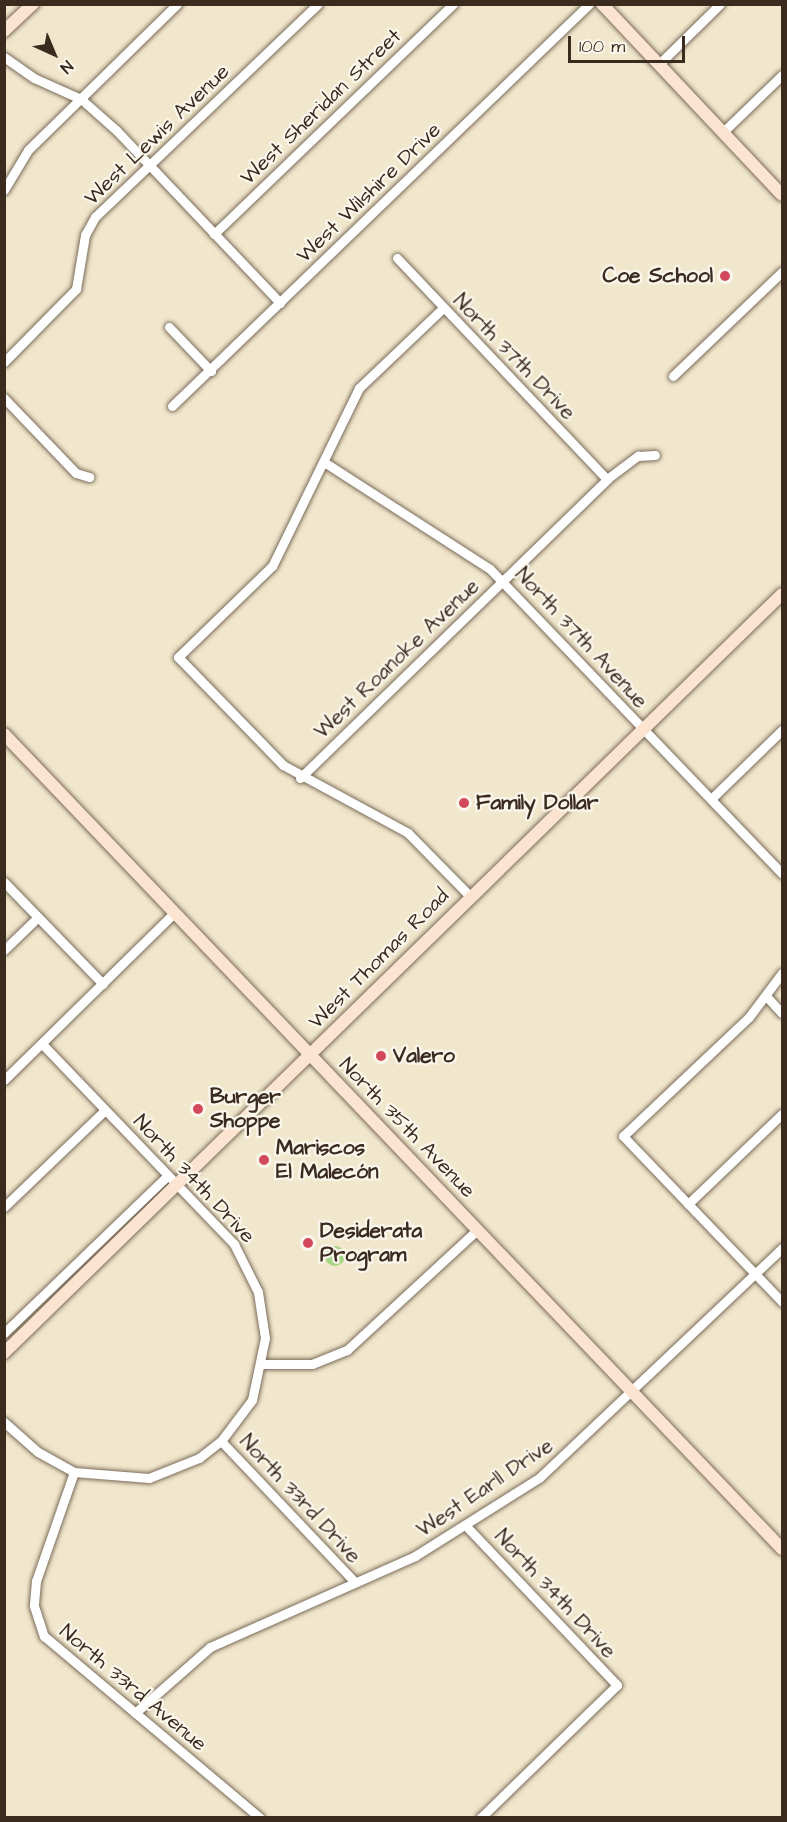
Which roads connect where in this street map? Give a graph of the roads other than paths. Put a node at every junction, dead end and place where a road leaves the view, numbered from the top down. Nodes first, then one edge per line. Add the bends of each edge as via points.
1 (33, 4) edge
2 (177, 4) edge
3 (318, 4) edge
4 (453, 4) edge
5 (589, 4) edge
6 (602, 4) edge
7 (720, 4) edge
8 (4, 31) edge
9 (4, 57) edge
10 (658, 65) junction
11 (783, 75) edge
12 (81, 99) junction
13 (723, 132) junction
14 (149, 166) junction
15 (4, 190) edge
16 (783, 195) edge
17 (214, 234) junction
18 (397, 258) dead end
19 (783, 273) edge
20 (280, 303) junction
21 (442, 309) junction
22 (169, 327) dead end
23 (4, 362) edge
24 (211, 371) junction
25 (673, 376) dead end
26 (4, 398) edge
27 (172, 406) dead end
28 (655, 455) dead end
29 (324, 462) junction
30 (89, 477) dead end
31 (607, 479) junction
32 (503, 581) junction
33 (783, 594) edge
34 (642, 728) junction
35 (783, 730) edge
36 (4, 734) edge
37 (300, 778) junction
38 (711, 799) junction
39 (783, 874) edge
40 (4, 882) edge
41 (470, 896) junction
42 (174, 913) junction
43 (39, 917) junction
44 (4, 950) edge
45 (783, 973) edge
46 (103, 984) junction
47 (766, 996) junction
48 (783, 1013) edge
49 (42, 1044) junction
50 (310, 1055) junction
51 (4, 1080) edge
52 (105, 1110) junction
53 (783, 1114) edge
54 (168, 1176) junction
55 (177, 1186) junction
56 (688, 1204) junction
57 (4, 1207) edge
58 (477, 1230) junction
59 (783, 1248) edge
60 (756, 1274) junction
61 (783, 1302) edge
62 (4, 1333) edge
63 (4, 1353) edge
64 (262, 1364) junction
65 (632, 1392) junction
66 (4, 1422) edge
67 (221, 1441) junction
68 (74, 1472) junction
69 (467, 1527) junction
70 (783, 1549) edge
71 (354, 1581) junction
72 (135, 1713) junction
73 (260, 1818) edge
74 (480, 1818) edge

1 - 8 main road
2 - 12 street
3 - 14 street, West Lewis Avenue
4 - 17 street, West Sheridan Street
5 - 20 street, West Wilshire Drive
6 - 10 main road
7 - 10 street
9 - 12 street via 34,78
10 - 13 main road
11 - 13 street
12 - 14 street
12 - 15 street via 28,150
13 - 16 main road
14 - 17 street
14 - 23 street, West Lewis Avenue via 95,218 86,235 76,289
17 - 20 street
18 - 21 street, North 37th Drive
19 - 25 street
20 - 24 street, West Wilshire Drive
21 - 29 street via 359,388
21 - 31 street, North 37th Drive
22 - 24 street
24 - 27 street, West Wilshire Drive
26 - 30 street via 76,472
28 - 31 street, West Roanoke Avenue via 638,456
29 - 32 street, North 37th Avenue
29 - 37 street via 272,566 178,657
31 - 32 street, West Roanoke Avenue
32 - 34 street, North 37th Avenue
32 - 37 street, West Roanoke Avenue
33 - 34 main road, West Thomas Road
34 - 38 street, North 37th Avenue
34 - 41 main road, West Thomas Road
35 - 38 street
36 - 42 main road, North 35th Avenue
37 - 41 street via 408,833
38 - 39 street, North 37th Avenue
40 - 43 street
41 - 50 main road, West Thomas Road
42 - 46 street
42 - 50 main road, North 35th Avenue
43 - 44 street
43 - 46 street
45 - 47 street
46 - 49 street
47 - 48 street
47 - 56 street via 623,1137
49 - 51 street
49 - 52 street, North 34th Drive
50 - 55 main road, West Thomas Road
50 - 58 main road, North 35th Avenue
52 - 54 street, North 34th Drive
52 - 57 street
53 - 56 street
54 - 55 street, North 34th Drive
54 - 62 street
55 - 63 main road, West Thomas Road
55 - 64 street, North 34th Drive via 225,1234 251,1272 265,1338
56 - 60 street
58 - 64 street via 347,1350 312,1364
58 - 65 main road, North 35th Avenue
59 - 60 street, West Earll Drive
60 - 61 street
60 - 65 street, West Earll Drive
64 - 67 street, North 34th Drive via 252,1400
65 - 69 street, West Earll Drive via 539,1478
65 - 70 main road, North 35th Avenue
66 - 68 street via 38,1452
67 - 68 street, North 34th Drive via 199,1458 149,1478
67 - 71 street, North 33rd Drive
68 - 72 street, North 33rd Avenue via 36,1581 35,1614 44,1636 76,1669
69 - 71 street, West Earll Drive
69 - 74 street, North 34th Drive via 617,1685
71 - 72 street, West Earll Drive via 210,1647
72 - 73 street, North 33rd Avenue

